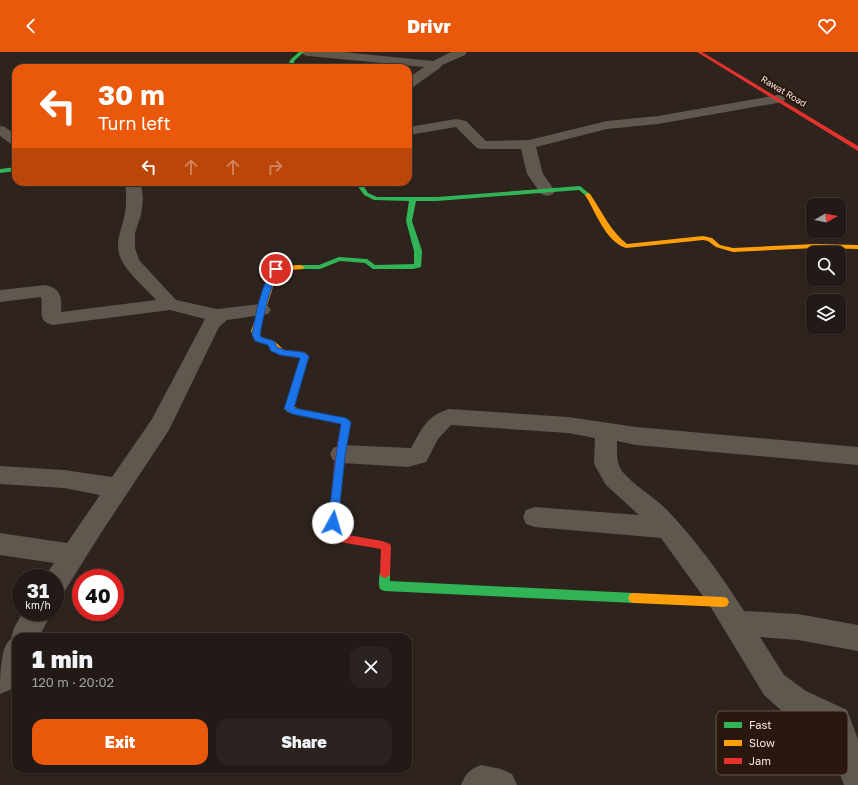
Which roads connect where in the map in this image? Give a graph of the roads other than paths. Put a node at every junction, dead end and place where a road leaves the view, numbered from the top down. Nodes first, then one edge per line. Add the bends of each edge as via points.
1 (302, 52) edge
2 (308, 52) edge
3 (461, 52) edge
4 (699, 52) edge
5 (292, 64) edge
6 (436, 65) junction
7 (412, 81) edge
8 (778, 99) junction
9 (0, 130) edge
10 (415, 130) dead end
11 (12, 138) edge
12 (529, 144) junction
13 (858, 148) edge
14 (12, 170) edge
15 (0, 171) edge
16 (133, 186) edge
17 (361, 186) edge
18 (547, 191) junction
19 (413, 199) junction
20 (858, 248) edge
21 (0, 296) edge
22 (170, 304) junction
23 (261, 310) junction
24 (219, 316) junction
25 (606, 432) junction
26 (340, 454) junction
27 (858, 456) edge
28 (0, 475) edge
29 (118, 488) junction
30 (535, 517) dead end
31 (668, 528) junction
32 (0, 544) edge
33 (74, 555) junction
34 (64, 570) edge
35 (723, 602) junction
36 (33, 621) edge
37 (737, 624) junction
38 (26, 633) edge
39 (858, 638) edge
40 (12, 658) edge
41 (0, 680) edge
42 (812, 711) edge
43 (848, 754) edge
44 (858, 781) edge
45 (477, 785) edge
46 (501, 785) edge

1 - 5 street via 292,60
2 - 6 street
3 - 6 street
4 - 8 street, Rawat Road
6 - 7 street
8 - 12 street via 658,120 607,125
8 - 13 street, Rawat Road
9 - 11 street
10 - 12 street via 456,123 461,124 482,145
12 - 18 street via 535,174
14 - 15 street
16 - 22 street via 133,215 127,233 126,248 131,262
17 - 19 street via 372,198
18 - 19 street
18 - 20 street via 581,189 592,200 618,243 626,246 703,238 732,250 815,246
19 - 23 street via 410,223 418,265 373,267 367,261 339,260 320,267 279,268 272,276
21 - 22 street via 46,291 52,298 53,319
22 - 24 street
23 - 24 street
23 - 26 street via 256,331 258,339 271,343 274,349 283,353 305,356 289,409 345,421
24 - 29 street via 204,335 160,424
25 - 26 street via 568,425 449,417 440,420 436,425 418,456 408,458
25 - 27 street
25 - 31 street via 606,464 614,478
26 - 35 street via 332,536 386,547 384,586
28 - 29 street via 64,479
29 - 33 street
30 - 31 street
31 - 35 street
32 - 33 street
33 - 34 street
35 - 37 street
36 - 38 street
37 - 39 street via 775,624 829,631
37 - 42 street via 774,685
40 - 41 street
43 - 44 street
45 - 46 street via 482,781

